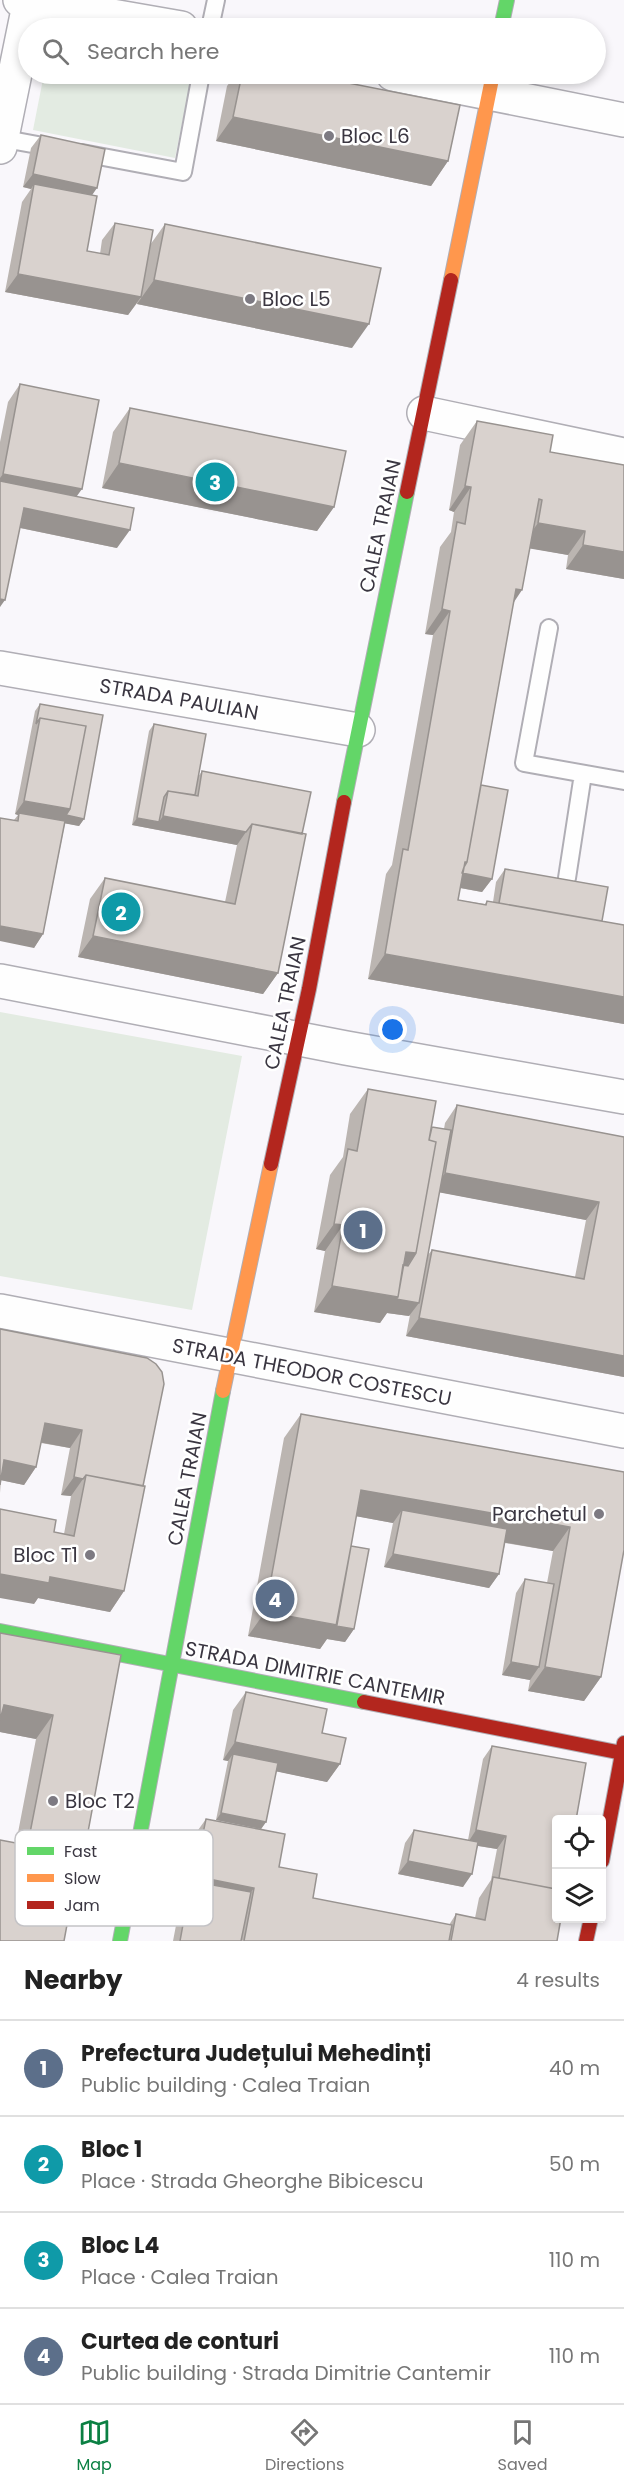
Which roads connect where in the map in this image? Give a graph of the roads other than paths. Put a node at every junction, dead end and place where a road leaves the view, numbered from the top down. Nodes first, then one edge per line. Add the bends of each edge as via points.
1 (216, 0) edge
2 (507, 0) edge
3 (27, 1) edge
4 (24, 18) edge
5 (124, 18) edge
6 (212, 18) edge
7 (503, 18) edge
8 (18, 49) edge
9 (199, 84) edge
10 (491, 84) edge
11 (495, 84) edge
12 (624, 120) edge
13 (1, 141) edge
14 (424, 413) junction
15 (624, 455) edge
16 (549, 628) dead end
17 (0, 668) edge
18 (358, 730) junction
19 (583, 774) junction
20 (624, 781) edge
21 (567, 878) edge
22 (0, 981) edge
23 (298, 1039) junction
24 (624, 1097) edge
25 (0, 1311) edge
26 (230, 1357) junction
27 (624, 1431) edge
28 (0, 1631) edge
29 (172, 1666) junction
30 (623, 1748) edge
31 (141, 1830) edge
32 (606, 1840) edge
33 (590, 1923) edge
34 (123, 1926) edge
35 (120, 1941) edge
36 (586, 1941) edge

1 - 6 lane
2 - 7 street
3 - 4 street
3 - 5 street
8 - 13 street
9 - 13 lane via 183,172
10 - 14 street, CALEA TRAIAN
11 - 12 street
14 - 15 street
14 - 18 street, CALEA TRAIAN
16 - 19 lane via 524,763
17 - 18 street, STRADA PAULIAN
18 - 23 street, CALEA TRAIAN
19 - 20 lane
19 - 21 lane
22 - 23 street
23 - 24 street
23 - 26 street, CALEA TRAIAN
25 - 26 street, STRADA THEODOR COSTESCU
26 - 27 street, STRADA THEODOR COSTESCU
26 - 29 street, CALEA TRAIAN
28 - 29 street, STRADA DIMITRIE CANTEMIR
29 - 30 street, STRADA DIMITRIE CANTEMIR
29 - 31 street, CALEA TRAIAN
30 - 32 street
33 - 36 street
34 - 35 street, CALEA TRAIAN

